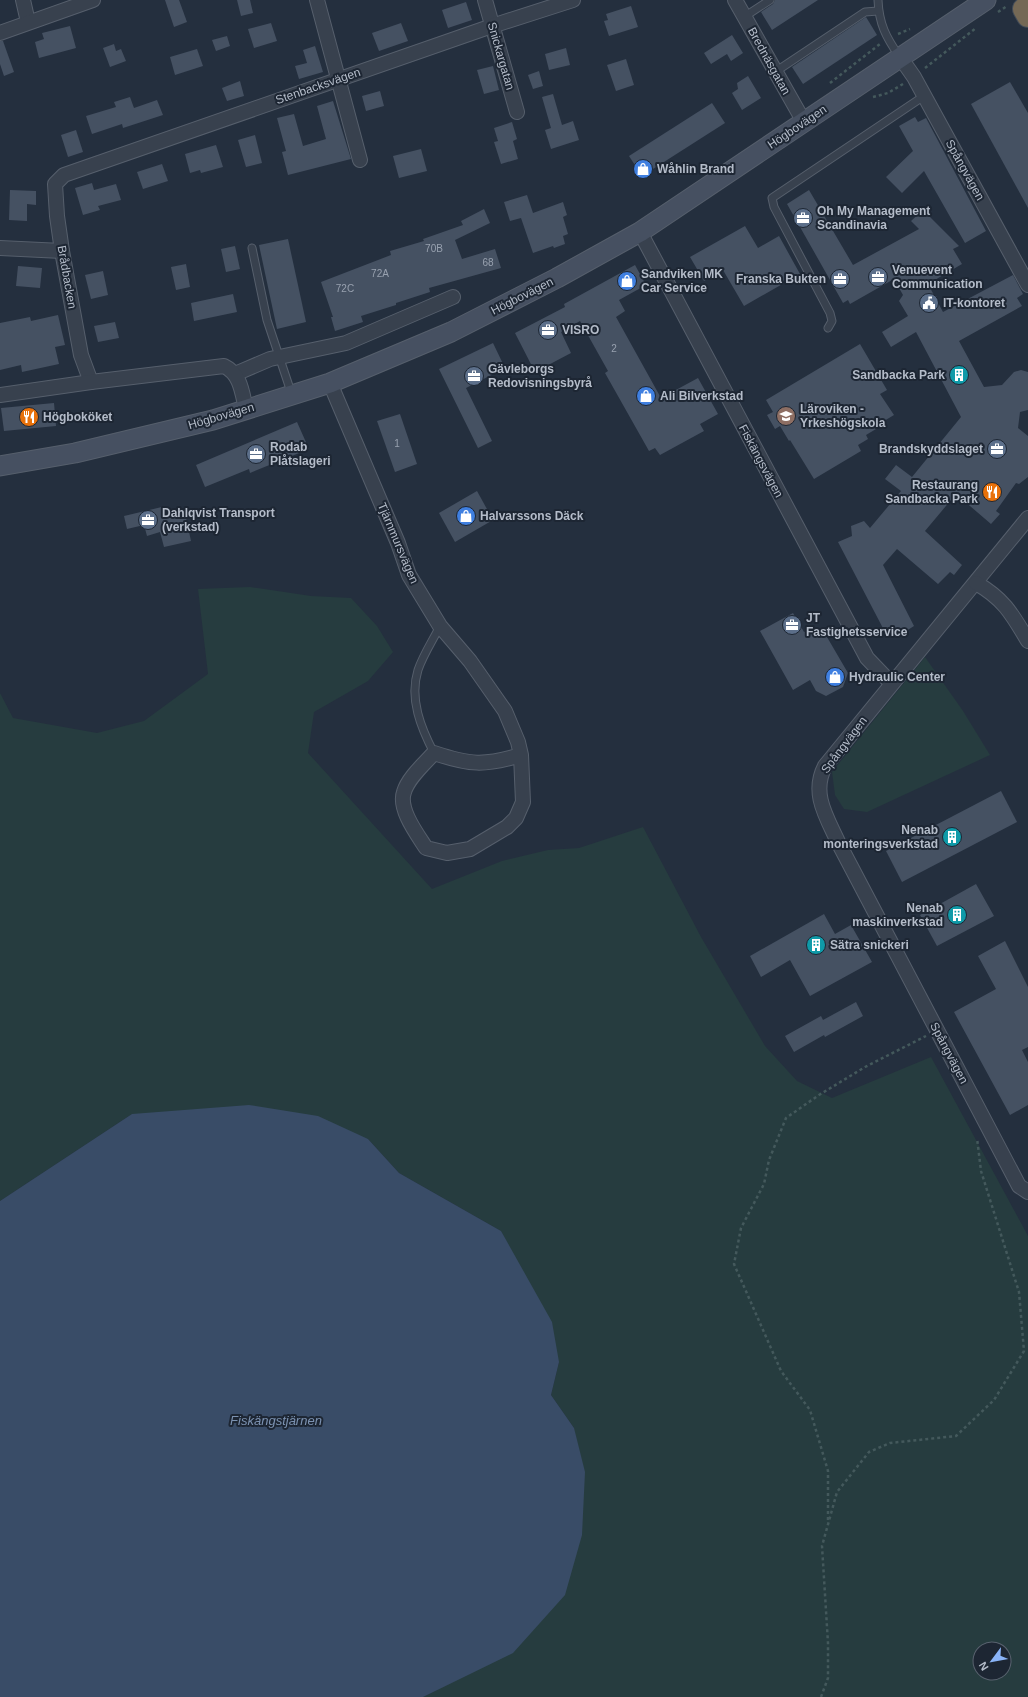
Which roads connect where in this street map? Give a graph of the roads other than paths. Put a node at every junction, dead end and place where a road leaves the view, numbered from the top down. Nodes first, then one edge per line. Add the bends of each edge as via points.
1 (23, 0) edge
2 (93, 0) edge
3 (317, 0) edge
4 (484, 0) edge
5 (573, 0) edge
6 (735, 0) edge
7 (770, 0) edge
8 (878, 0) edge
9 (978, 5) edge
10 (878, 11) junction
11 (744, 17) junction
12 (28, 22) junction
13 (492, 26) junction
14 (0, 33) edge
15 (900, 57) junction
16 (775, 72) junction
17 (338, 79) junction
18 (924, 96) junction
19 (517, 112) dead end
20 (804, 122) junction
21 (360, 160) dead end
22 (64, 174) joint
23 (640, 232) junction
24 (0, 248) edge
25 (252, 248) dead end
26 (62, 251) junction
27 (1028, 285) edge
28 (453, 297) dead end
29 (828, 328) dead end
30 (280, 357) junction
31 (235, 374) junction
32 (91, 382) junction
33 (330, 383) junction
34 (0, 395) edge
35 (292, 395) junction
36 (246, 409) junction
37 (0, 466) edge
38 (1028, 518) edge
39 (976, 582) junction
40 (440, 626) junction
41 (1028, 641) edge
42 (891, 683) junction
43 (434, 753) junction
44 (521, 755) junction
45 (1028, 1192) edge

1 - 12 street
2 - 12 street
3 - 17 street
4 - 13 street, Snickargatan
5 - 13 street, Stenbacksvägen
6 - 11 street, Brednäsgatan
7 - 11 lane
8 - 10 lane
9 - 15 main road, Högbovägen
10 - 15 lane via 887,38
10 - 16 lane via 865,12
11 - 16 street, Brednäsgatan
12 - 14 street
13 - 17 street, Stenbacksvägen
13 - 19 street, Snickargatan
15 - 18 street, Spångvägen
15 - 20 main road, Högbovägen
16 - 20 street, Brednäsgatan
17 - 21 street
17 - 22 street, Stenbacksvägen
18 - 27 street, Spångvägen
18 - 29 lane via 772,198 774,207 830,313 832,321
20 - 23 main road, Högbovägen
22 - 26 street, Brådbacken via 55,184 56,216
23 - 33 main road, Högbovägen via 451,332
23 - 42 street, Fiskängsvägen via 867,658
24 - 26 street
25 - 30 lane via 267,320
26 - 32 street, Brådbacken via 81,355
28 - 30 street via 346,343
30 - 31 street
30 - 35 lane
31 - 32 street via 224,366 218,366
31 - 36 street
32 - 34 street
33 - 35 main road, Högbovägen
33 - 40 street, Tjärnmursvägen via 398,542 409,575
35 - 36 main road, Högbovägen
36 - 37 main road, Högbovägen via 114,445
38 - 39 street, Spångvägen
39 - 41 street via 993,592 1008,607
39 - 42 street, Spångvägen
40 - 43 lane via 418,671 414,697 425,735
40 - 44 street, Tjärnmursvägen via 470,661 505,711
42 - 45 street, Spångvägen via 825,766 819,778 818,789 838,842 1019,1186
43 - 44 street via 462,762 481,764
43 - 44 street, Tjärnmursvägen via 403,793 405,812 426,848 447,853 470,849 516,818 523,802

